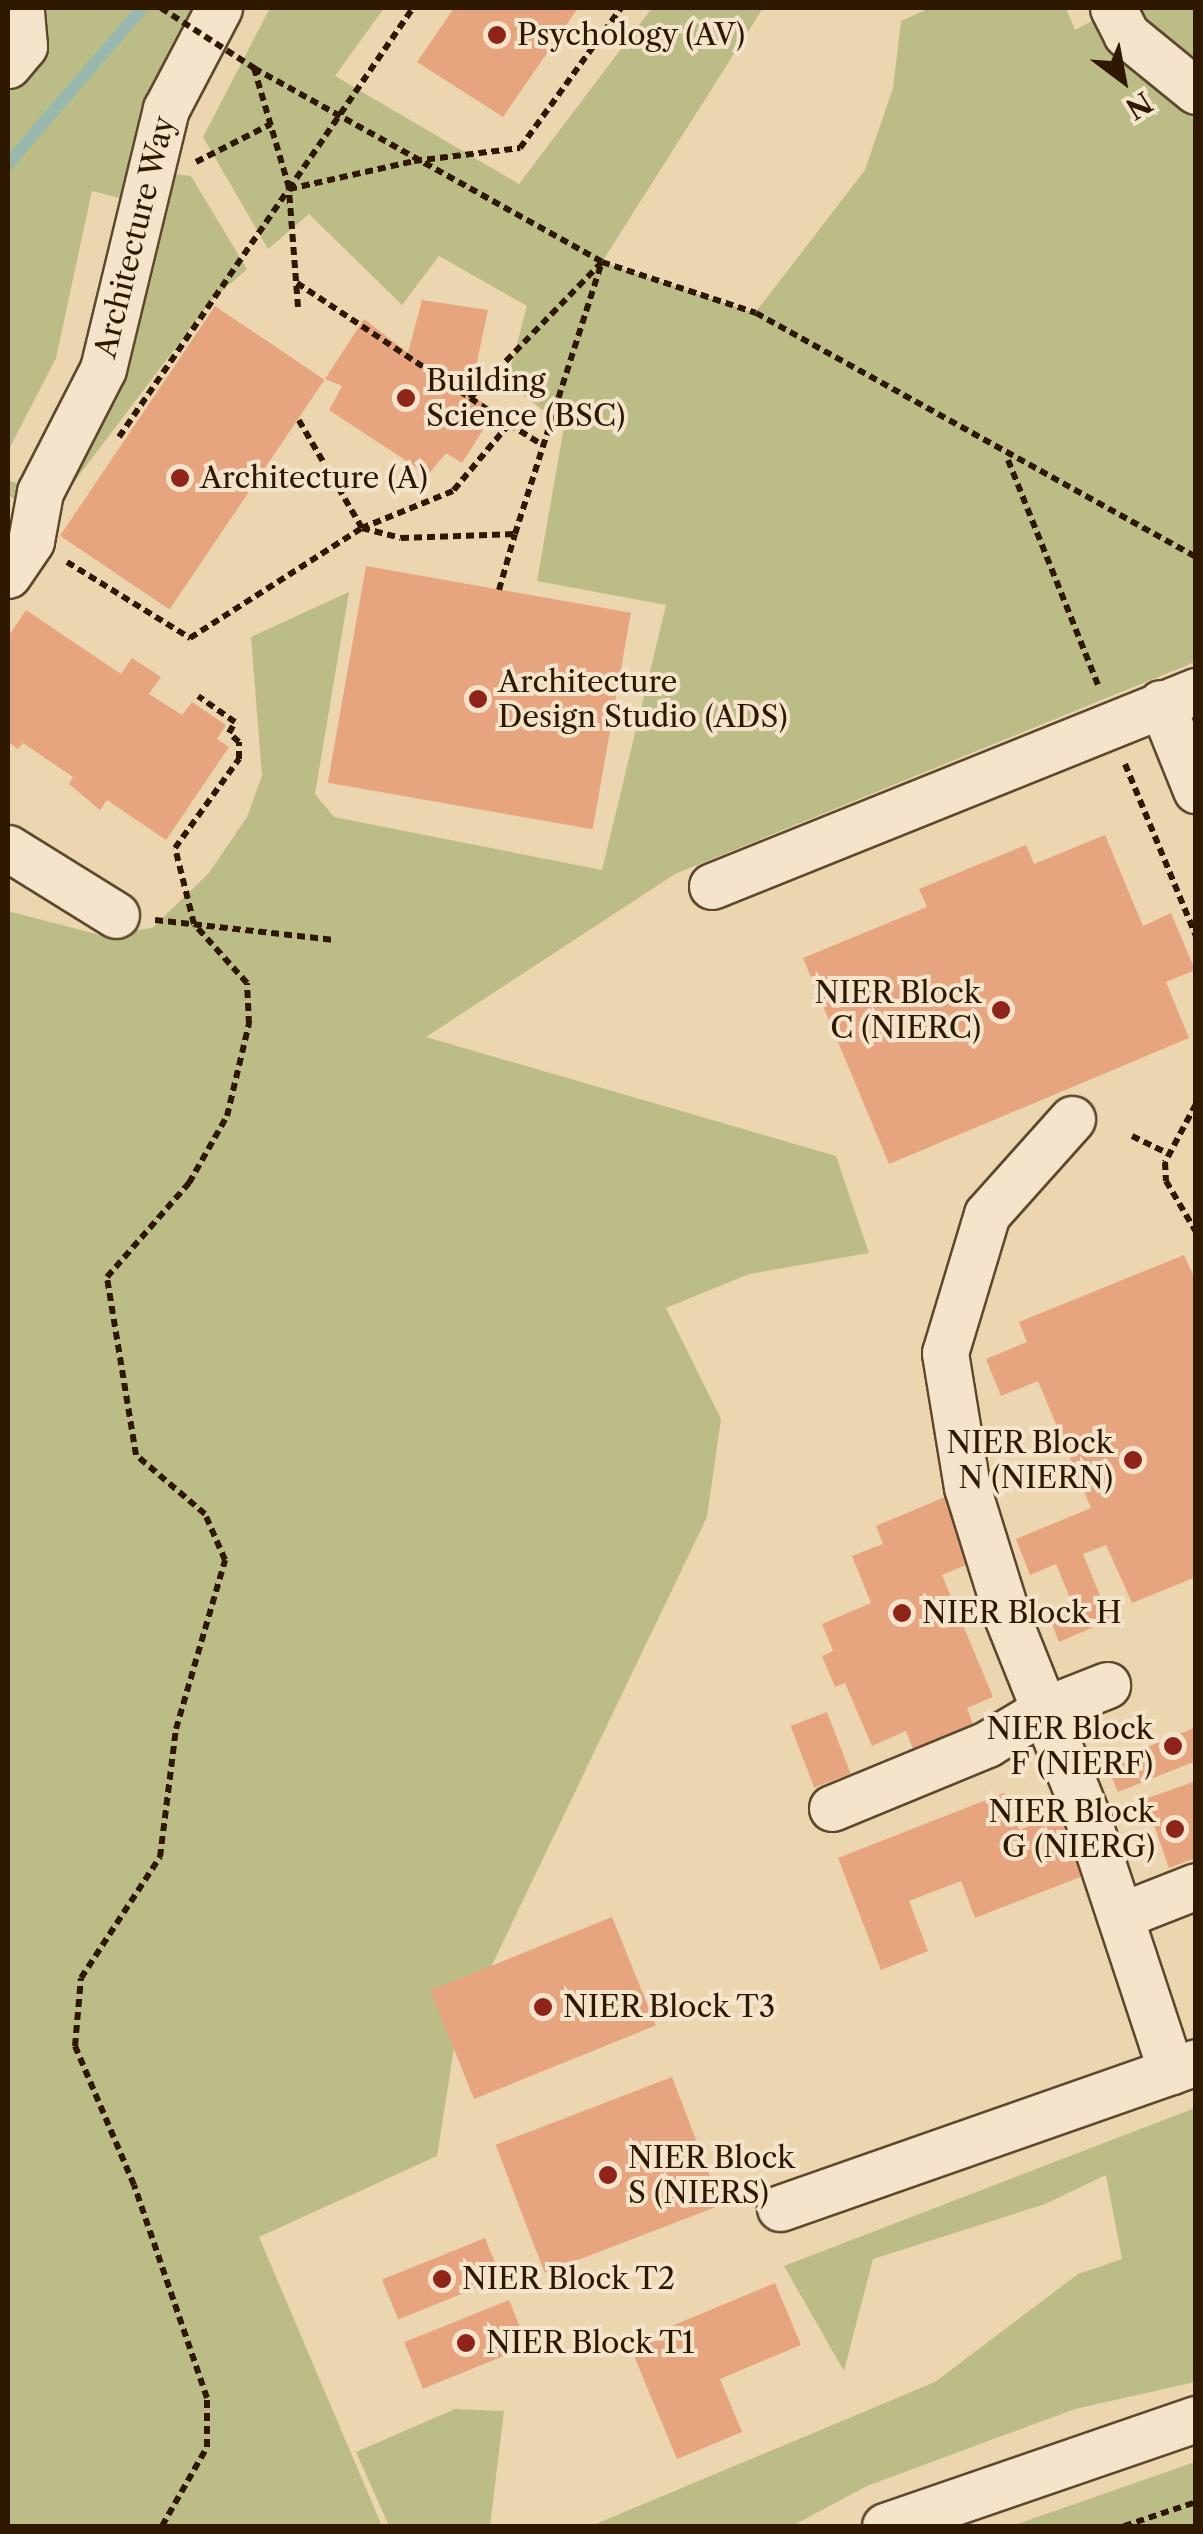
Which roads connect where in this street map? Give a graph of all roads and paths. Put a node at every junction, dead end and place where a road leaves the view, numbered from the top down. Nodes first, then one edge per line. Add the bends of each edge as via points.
1 (21, 8) edge
2 (161, 8) edge
3 (219, 8) edge
4 (412, 8) edge
5 (621, 8) edge
6 (1113, 8) edge
7 (8, 65) edge
8 (254, 68) junction
9 (1196, 92) edge
10 (336, 116) junction
11 (271, 124) junction
12 (414, 160) junction
13 (143, 188) junction
14 (290, 189) junction
15 (602, 262) junction
16 (297, 282) junction
17 (298, 308) dead end
18 (470, 398) junction
19 (298, 419) dead end
20 (509, 424) junction
21 (114, 444) dead end
22 (543, 444) junction
23 (1008, 458) junction
24 (362, 528) junction
25 (515, 534) junction
26 (1196, 557) edge
27 (20, 558) edge
28 (499, 590) dead end
29 (198, 696) dead end
30 (1178, 697) edge
31 (1106, 704) dead end
32 (1119, 749) dead end
33 (1196, 790) edge
34 (8, 848) edge
35 (712, 886) dead end
36 (116, 915) joint
37 (194, 924) junction
38 (1196, 936) edge
39 (332, 940) dead end
40 (1196, 1104) edge
41 (1072, 1119) dead end
42 (1132, 1136) dead end
43 (1169, 1154) junction
44 (1196, 1232) edge
45 (1107, 1685) dead end
46 (1044, 1710) junction
47 (832, 1808) dead end
48 (1196, 1886) edge
49 (1120, 1916) junction
50 (1183, 2067) edge
51 (780, 2208) dead end
52 (1196, 2418) edge
53 (1196, 2502) edge
54 (162, 2526) edge
55 (884, 2526) edge
56 (1124, 2526) edge

1 - 7 street via 24,46
2 - 8 path, bridge
3 - 13 street, Architecture Way via 166,109
4 - 10 path
5 - 12 path via 520,148
6 - 9 street via 1136,43
8 - 10 path
8 - 11 path
10 - 12 path
10 - 14 path
11 - 13 path
11 - 14 path
12 - 14 path
12 - 15 path
13 - 27 street, Architecture Way via 103,369 40,492
14 - 16 path
14 - 21 path
15 - 18 path
15 - 22 path
15 - 23 path via 756,314
16 - 17 path
16 - 18 path
18 - 20 path
19 - 24 path
20 - 22 path
20 - 24 path via 454,490
22 - 25 path
23 - 26 path
23 - 31 path
24 - 25 path via 401,538
24 - 27 path via 190,638
25 - 28 path
29 - 37 path via 236,722 229,733 239,742 240,760 175,848
30 - 33 street
30 - 35 street
32 - 38 path
34 - 36 street
36 - 37 path
37 - 39 path
37 - 54 path via 247,983 249,1024 227,1116 188,1183 107,1277 136,1456 205,1514 225,1560 176,1729 160,1857 81,1978 75,2046 134,2185 207,2398 206,2447
40 - 43 path
41 - 46 street via 987,1214 946,1354 967,1488
42 - 43 path
43 - 44 path via 1166,1181
45 - 46 street
46 - 47 street via 987,1744
46 - 49 street
48 - 49 street
49 - 50 street
50 - 51 street
52 - 55 street
53 - 56 path

